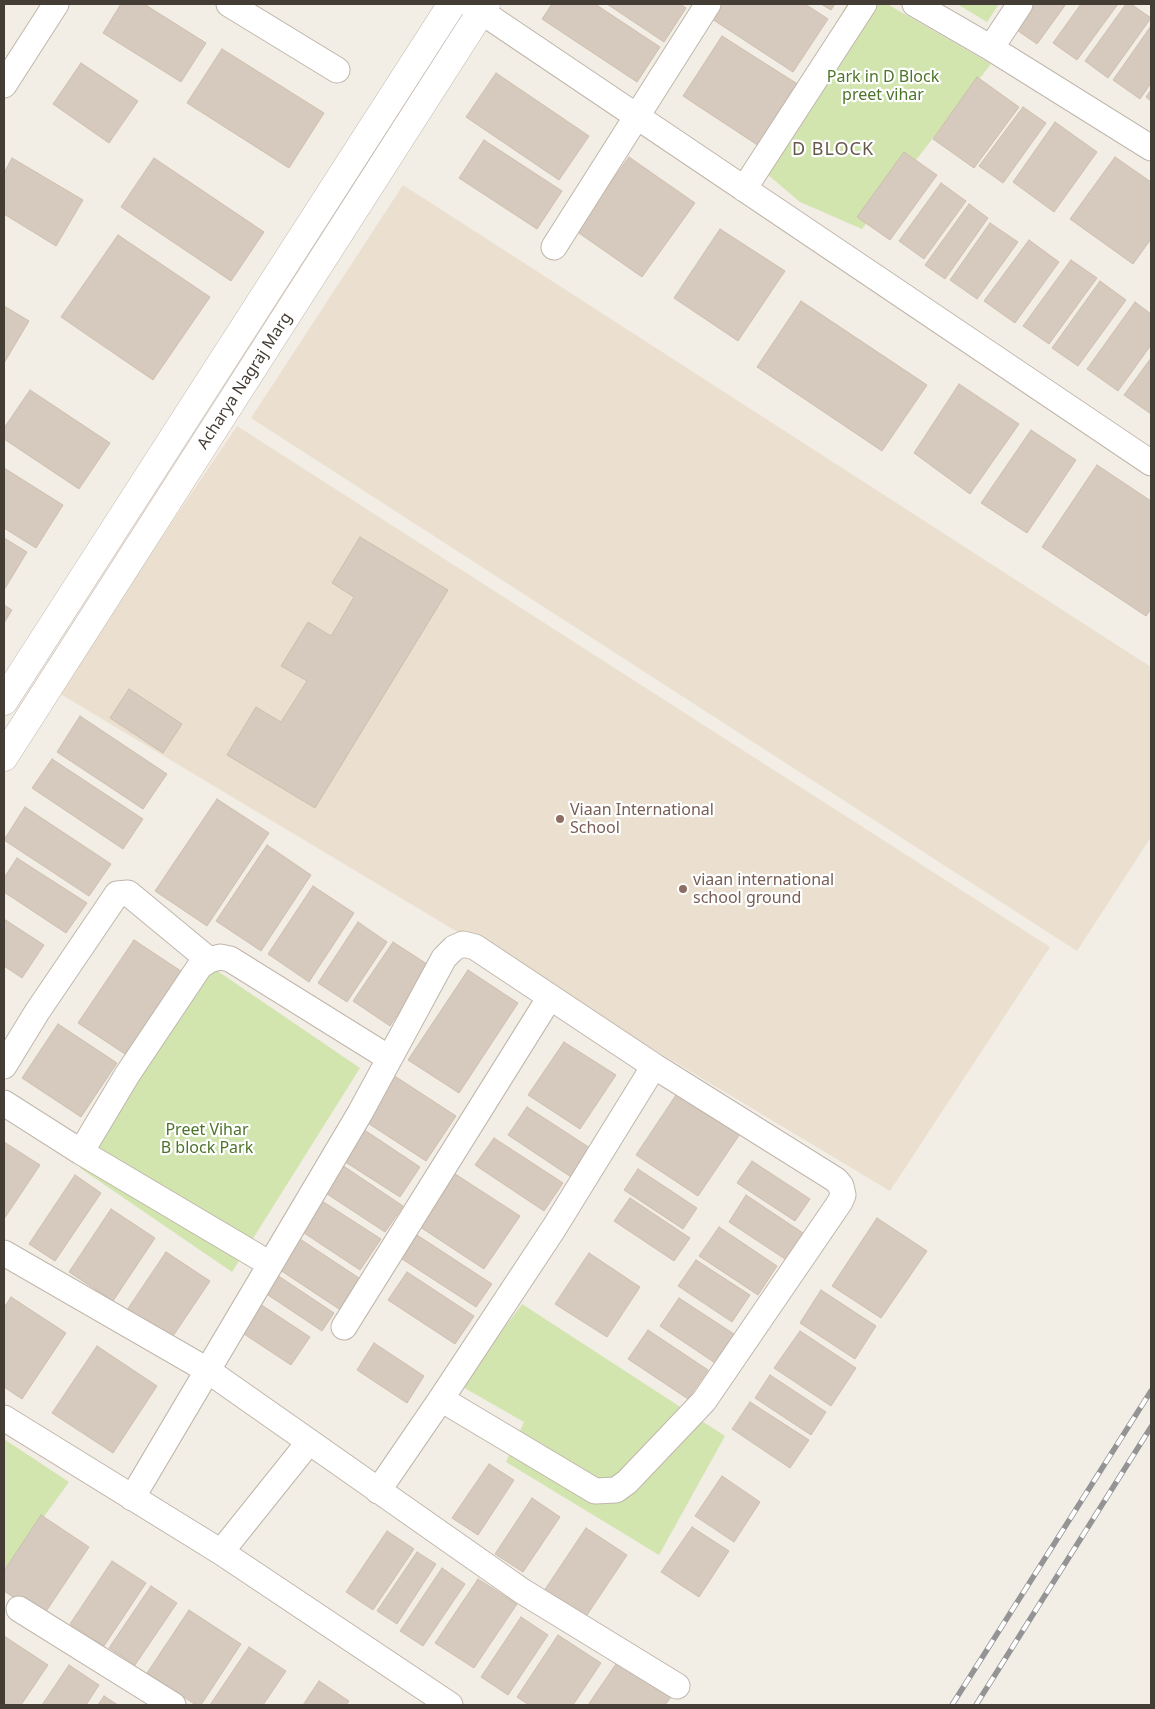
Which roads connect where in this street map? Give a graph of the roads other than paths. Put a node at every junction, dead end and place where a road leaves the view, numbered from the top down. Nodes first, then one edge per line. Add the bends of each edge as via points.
1 (56, 4) edge
2 (229, 4) edge
3 (452, 4) edge
4 (708, 4) edge
5 (864, 4) edge
6 (915, 4) edge
7 (1020, 4) edge
8 (479, 6) edge
9 (991, 48) junction
10 (336, 70) dead end
11 (4, 86) edge
12 (636, 116) junction
13 (1151, 148) edge
14 (744, 190) junction
15 (554, 247) dead end
16 (1151, 463) edge
17 (4, 700) edge
18 (4, 757) edge
19 (209, 960) junction
20 (550, 997) junction
21 (389, 1058) junction
22 (4, 1066) edge
23 (654, 1066) junction
24 (4, 1103) edge
25 (81, 1152) junction
26 (4, 1253) edge
27 (270, 1264) junction
28 (344, 1327) dead end
29 (207, 1370) junction
30 (441, 1399) junction
31 (4, 1418) edge
32 (310, 1442) junction
33 (378, 1490) junction
34 (132, 1498) junction
35 (220, 1552) junction
36 (19, 1609) dead end
37 (677, 1686) dead end
38 (173, 1705) edge
39 (450, 1705) edge

1 - 11 street
2 - 10 street
3 - 17 street, Acharya Nagraj Marg
4 - 12 street
5 - 14 street
6 - 9 street
7 - 9 street
8 - 12 street
8 - 18 street, Acharya Nagraj Marg
9 - 13 street
12 - 14 street
12 - 15 street
14 - 16 street
19 - 21 street via 230,959
19 - 22 street via 128,893 117,894
19 - 25 street via 200,966 132,1067
20 - 21 street via 476,947 463,944 444,958
20 - 23 street
20 - 28 street
21 - 27 street
23 - 30 street via 554,1228
23 - 30 street via 836,1180 841,1186 840,1202 704,1401 628,1482 616,1490 595,1491
24 - 25 street
25 - 27 street
26 - 29 street
27 - 29 street
29 - 32 street
29 - 34 street
30 - 33 street
31 - 34 street
32 - 33 street
32 - 35 street
33 - 37 street via 522,1591
34 - 35 street
35 - 39 street
36 - 38 street

